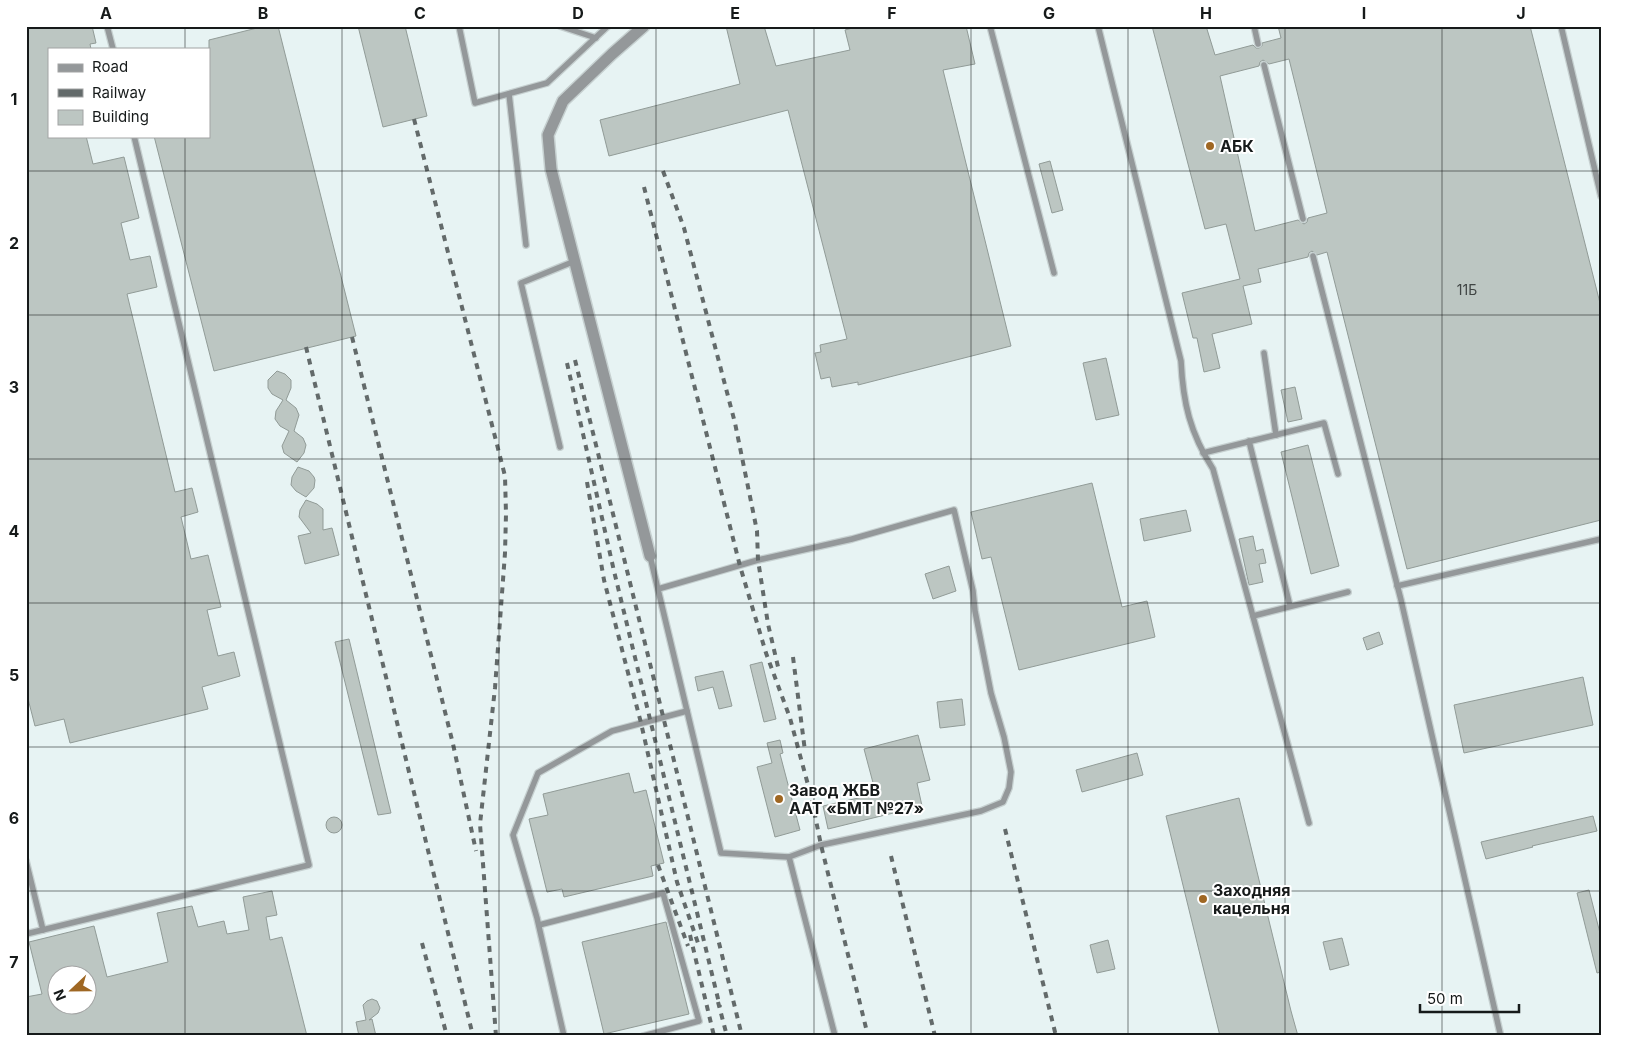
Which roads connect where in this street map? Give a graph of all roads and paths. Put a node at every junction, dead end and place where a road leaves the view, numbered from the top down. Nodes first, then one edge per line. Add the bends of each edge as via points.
1 (107, 26) edge
2 (459, 26) edge
3 (560, 26) edge
4 (608, 26) edge
5 (644, 26) edge
6 (990, 26) edge
7 (1098, 26) edge
8 (1254, 26) edge
9 (1561, 26) edge
10 (596, 38) junction
11 (1258, 44) dead end
12 (113, 48) edge
13 (1264, 65) dead end
14 (509, 94) junction
15 (134, 138) edge
16 (1601, 196) edge
17 (1303, 219) dead end
18 (526, 245) dead end
19 (1313, 256) dead end
20 (575, 261) junction
21 (1054, 273) dead end
22 (1264, 353) dead end
23 (1276, 435) junction
24 (1249, 441) junction
25 (560, 447) dead end
26 (1203, 453) junction
27 (1338, 474) dead end
28 (1601, 539) edge
29 (650, 556) joint
30 (1397, 586) junction
31 (658, 589) junction
32 (1348, 592) dead end
33 (1290, 606) junction
34 (1253, 616) junction
35 (687, 711) junction
36 (1309, 823) dead end
37 (789, 857) junction
38 (26, 861) edge
39 (539, 925) junction
40 (43, 930) junction
41 (26, 934) edge
42 (1500, 1033) dead end
43 (564, 1036) edge
44 (644, 1036) edge
45 (835, 1036) edge

1 - 12 lane
2 - 14 lane via 475,103
3 - 10 lane
4 - 10 lane
5 - 20 street via 563,101 548,135 551,169
6 - 21 lane
7 - 26 lane via 1181,361 1182,387 1193,433
8 - 11 lane
9 - 16 lane
10 - 14 lane via 547,83
13 - 17 lane
14 - 18 lane
15 - 40 lane via 309,865
19 - 30 lane
20 - 25 lane via 521,282
20 - 29 street
22 - 23 lane
23 - 24 lane
23 - 27 lane via 1324,423
24 - 26 lane
24 - 33 lane
26 - 34 lane via 1213,469
28 - 30 lane
29 - 31 lane
30 - 42 lane
31 - 35 lane
31 - 37 lane via 954,510 991,693 1011,772 1004,802 981,811 821,845
32 - 33 lane
33 - 34 lane
34 - 36 lane
35 - 37 lane via 721,853
35 - 39 lane via 612,731 538,773 512,835
37 - 45 lane
38 - 40 lane
39 - 43 lane
39 - 44 lane via 663,893 699,1021
40 - 41 lane

